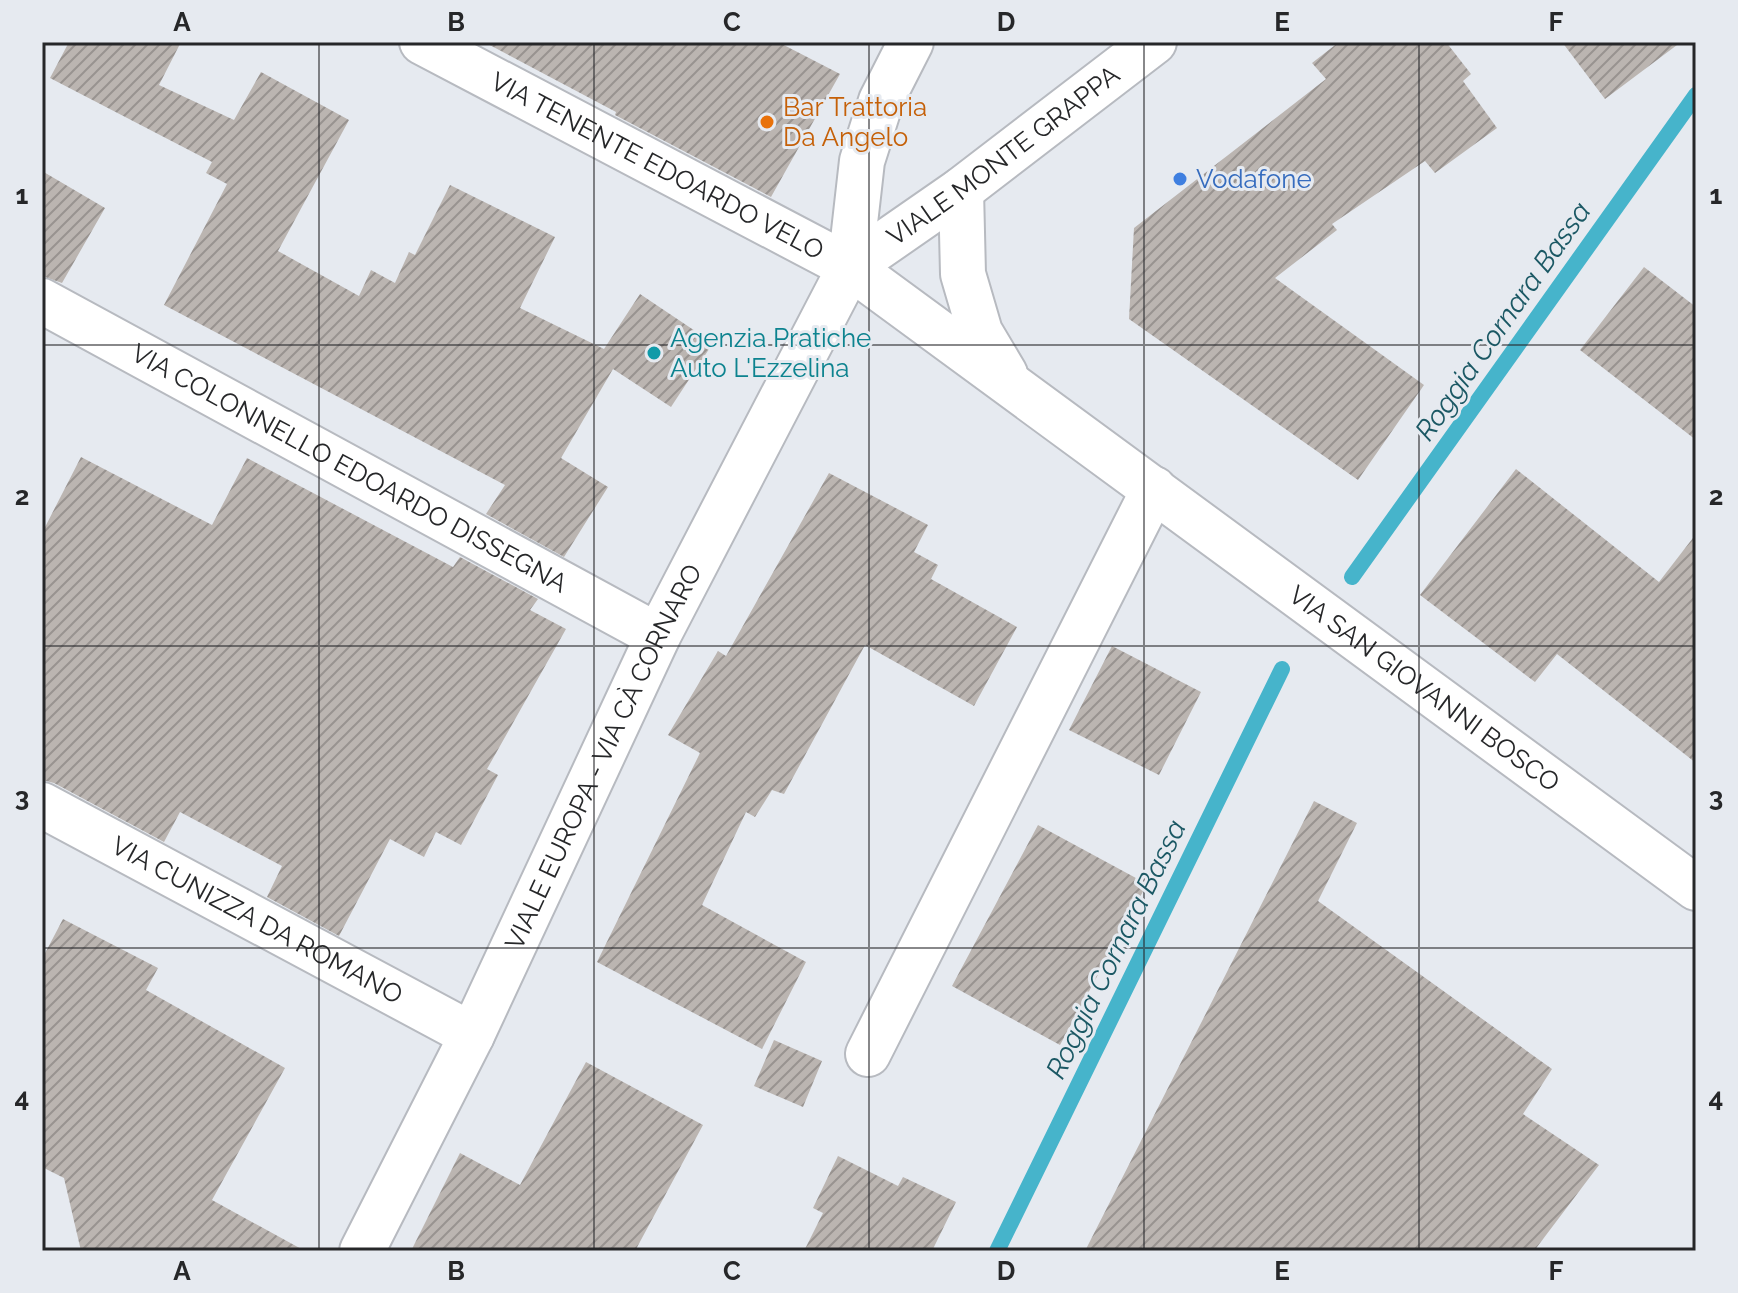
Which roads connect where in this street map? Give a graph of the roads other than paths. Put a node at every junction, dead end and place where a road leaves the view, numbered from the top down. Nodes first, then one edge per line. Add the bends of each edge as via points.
1 (422, 42) edge
2 (911, 42) edge
3 (1154, 42) edge
4 (961, 190) junction
5 (850, 267) junction
6 (42, 301) edge
7 (1010, 383) junction
8 (1154, 489) junction
9 (658, 636) junction
10 (42, 805) edge
11 (1696, 888) edge
12 (472, 1035) junction
13 (868, 1054) dead end
14 (362, 1251) edge

1 - 5 street, VIA TENENTE EDOARDO VELO
2 - 5 street via 881,101 862,161
3 - 4 street, VIALE MONTE GRAPPA
4 - 5 street, VIALE MONTE GRAPPA
4 - 7 street, VIA SAN GIOVANNI BOSCO via 963,274 980,332
5 - 7 street, VIA SAN GIOVANNI BOSCO
5 - 9 street, VIALE EUROPA - VIA CÀ CORNARO
6 - 9 street, VIA COLONNELLO EDOARDO DISSEGNA
7 - 8 street, VIA SAN GIOVANNI BOSCO
8 - 11 street, VIA SAN GIOVANNI BOSCO
8 - 13 street
9 - 12 street, VIALE EUROPA - VIA CÀ CORNARO
10 - 12 street, VIA CUNIZZA DA ROMANO
12 - 14 street, VIALE EUROPA - VIA CÀ CORNARO

